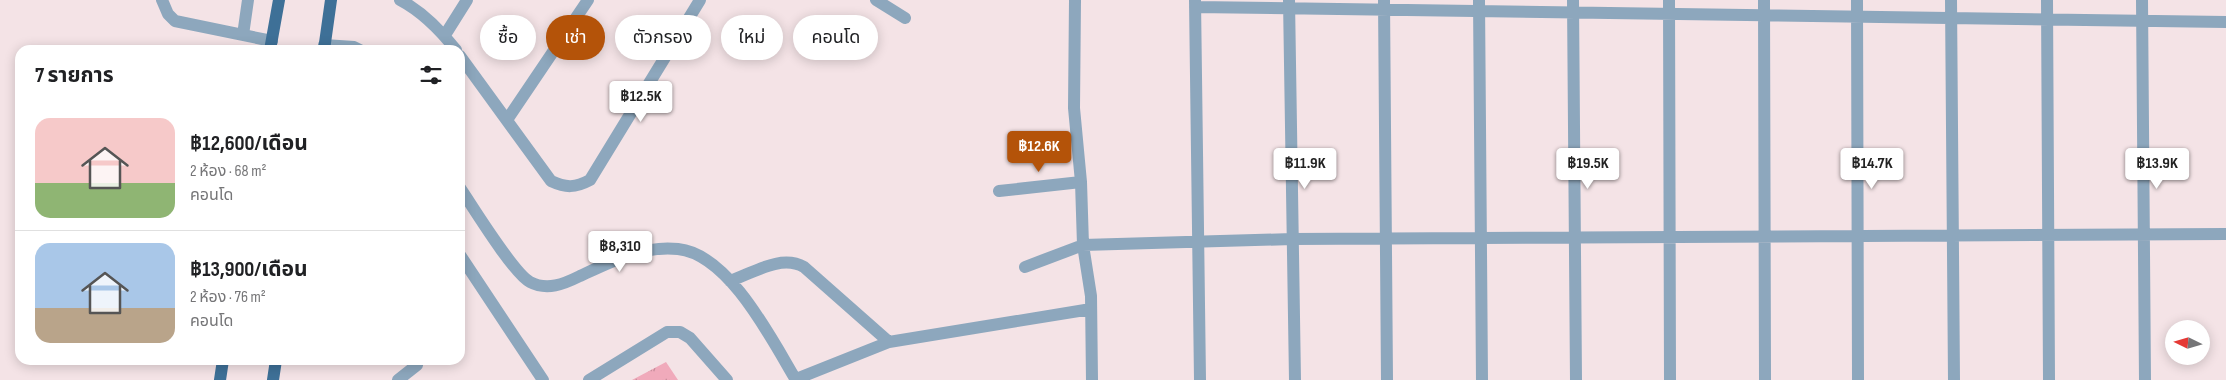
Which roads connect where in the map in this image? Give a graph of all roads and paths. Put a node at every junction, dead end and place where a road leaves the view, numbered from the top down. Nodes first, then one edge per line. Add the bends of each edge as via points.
1 (248, 0) edge
2 (278, 0) edge
3 (331, 0) edge
4 (400, 0) edge
5 (467, 0) edge
6 (588, 0) edge
7 (700, 0) edge
8 (876, 0) edge
9 (1075, 0) edge
10 (1669, 0) edge
11 (1764, 0) edge
12 (1856, 0) edge
13 (1951, 0) edge
14 (2047, 0) edge
15 (2142, 0) edge
16 (159, 1) edge
17 (1195, 4) edge
18 (1289, 4) edge
19 (1385, 5) edge
20 (1479, 6) edge
21 (1573, 6) edge
22 (1669, 14) junction
23 (1764, 15) junction
24 (1857, 17) junction
25 (905, 18) dead end
26 (1951, 18) junction
27 (2047, 20) junction
28 (2143, 21) junction
29 (2226, 22) edge
30 (243, 35) junction
31 (445, 35) junction
32 (271, 45) edge
33 (324, 45) edge
34 (452, 45) edge
35 (465, 63) edge
36 (507, 120) junction
37 (1081, 182) junction
38 (1000, 191) dead end
39 (465, 195) edge
40 (2143, 234) junction
41 (2226, 234) edge
42 (2048, 235) junction
43 (1858, 236) junction
44 (1952, 236) junction
45 (1764, 237) junction
46 (1292, 238) junction
47 (1384, 238) junction
48 (1575, 238) junction
49 (1670, 238) junction
50 (1480, 239) junction
51 (1197, 242) junction
52 (1083, 245) junction
53 (465, 263) edge
54 (1025, 267) dead end
55 (730, 281) junction
56 (1091, 309) junction
57 (889, 342) junction
58 (222, 365) edge
59 (276, 365) edge
60 (417, 365) dead end
61 (796, 379) edge
62 (220, 380) edge
63 (275, 380) edge
64 (398, 380) edge
65 (543, 380) edge
66 (589, 380) edge
67 (727, 380) edge
68 (1092, 380) edge
69 (1200, 380) edge
70 (1295, 380) edge
71 (1387, 380) edge
72 (1482, 380) edge
73 (1576, 380) edge
74 (1670, 380) edge
75 (1765, 380) edge
76 (1858, 380) edge
77 (1954, 380) edge
78 (2050, 380) edge
79 (2146, 380) edge

1 - 30 street
2 - 32 main road
3 - 33 main road
4 - 31 street
5 - 31 street
6 - 36 street
7 - 36 street via 590,180 578,186 565,187 551,181
8 - 25 street
9 - 37 street via 1074,108
10 - 22 street
11 - 23 street
12 - 24 street
13 - 26 street
14 - 27 street
15 - 28 street
16 - 30 street via 175,21
17 - 18 street
17 - 51 street
18 - 19 street
18 - 46 street
19 - 20 street
19 - 47 street
20 - 21 street
20 - 50 street
21 - 22 street
21 - 48 street
22 - 23 street
22 - 49 street
23 - 24 street
23 - 45 street
24 - 26 street
24 - 43 street
26 - 27 street
26 - 44 street
27 - 28 street
27 - 42 street
28 - 29 street
28 - 40 street
30 - 32 street
31 - 34 street
35 - 36 street
37 - 38 street
37 - 52 street
39 - 55 street via 516,269 529,282 544,287 562,285 622,257 661,248 680,249 705,259
40 - 41 street
40 - 42 street
40 - 79 street
42 - 44 street
42 - 78 street
43 - 44 street
43 - 45 street
43 - 76 street
44 - 77 street
45 - 49 street
45 - 75 street
46 - 47 street
46 - 51 street
46 - 70 street
47 - 50 street
47 - 71 street
48 - 49 street
48 - 50 street
48 - 73 street
49 - 74 street
50 - 72 street
51 - 52 street
51 - 69 street
52 - 54 street
52 - 56 street
53 - 65 street
55 - 57 street via 783,261 795,262
55 - 61 street via 763,325
56 - 57 street
56 - 68 street
57 - 61 street
58 - 62 main road
59 - 63 main road
60 - 64 street
66 - 67 street via 667,332 680,332 690,338

